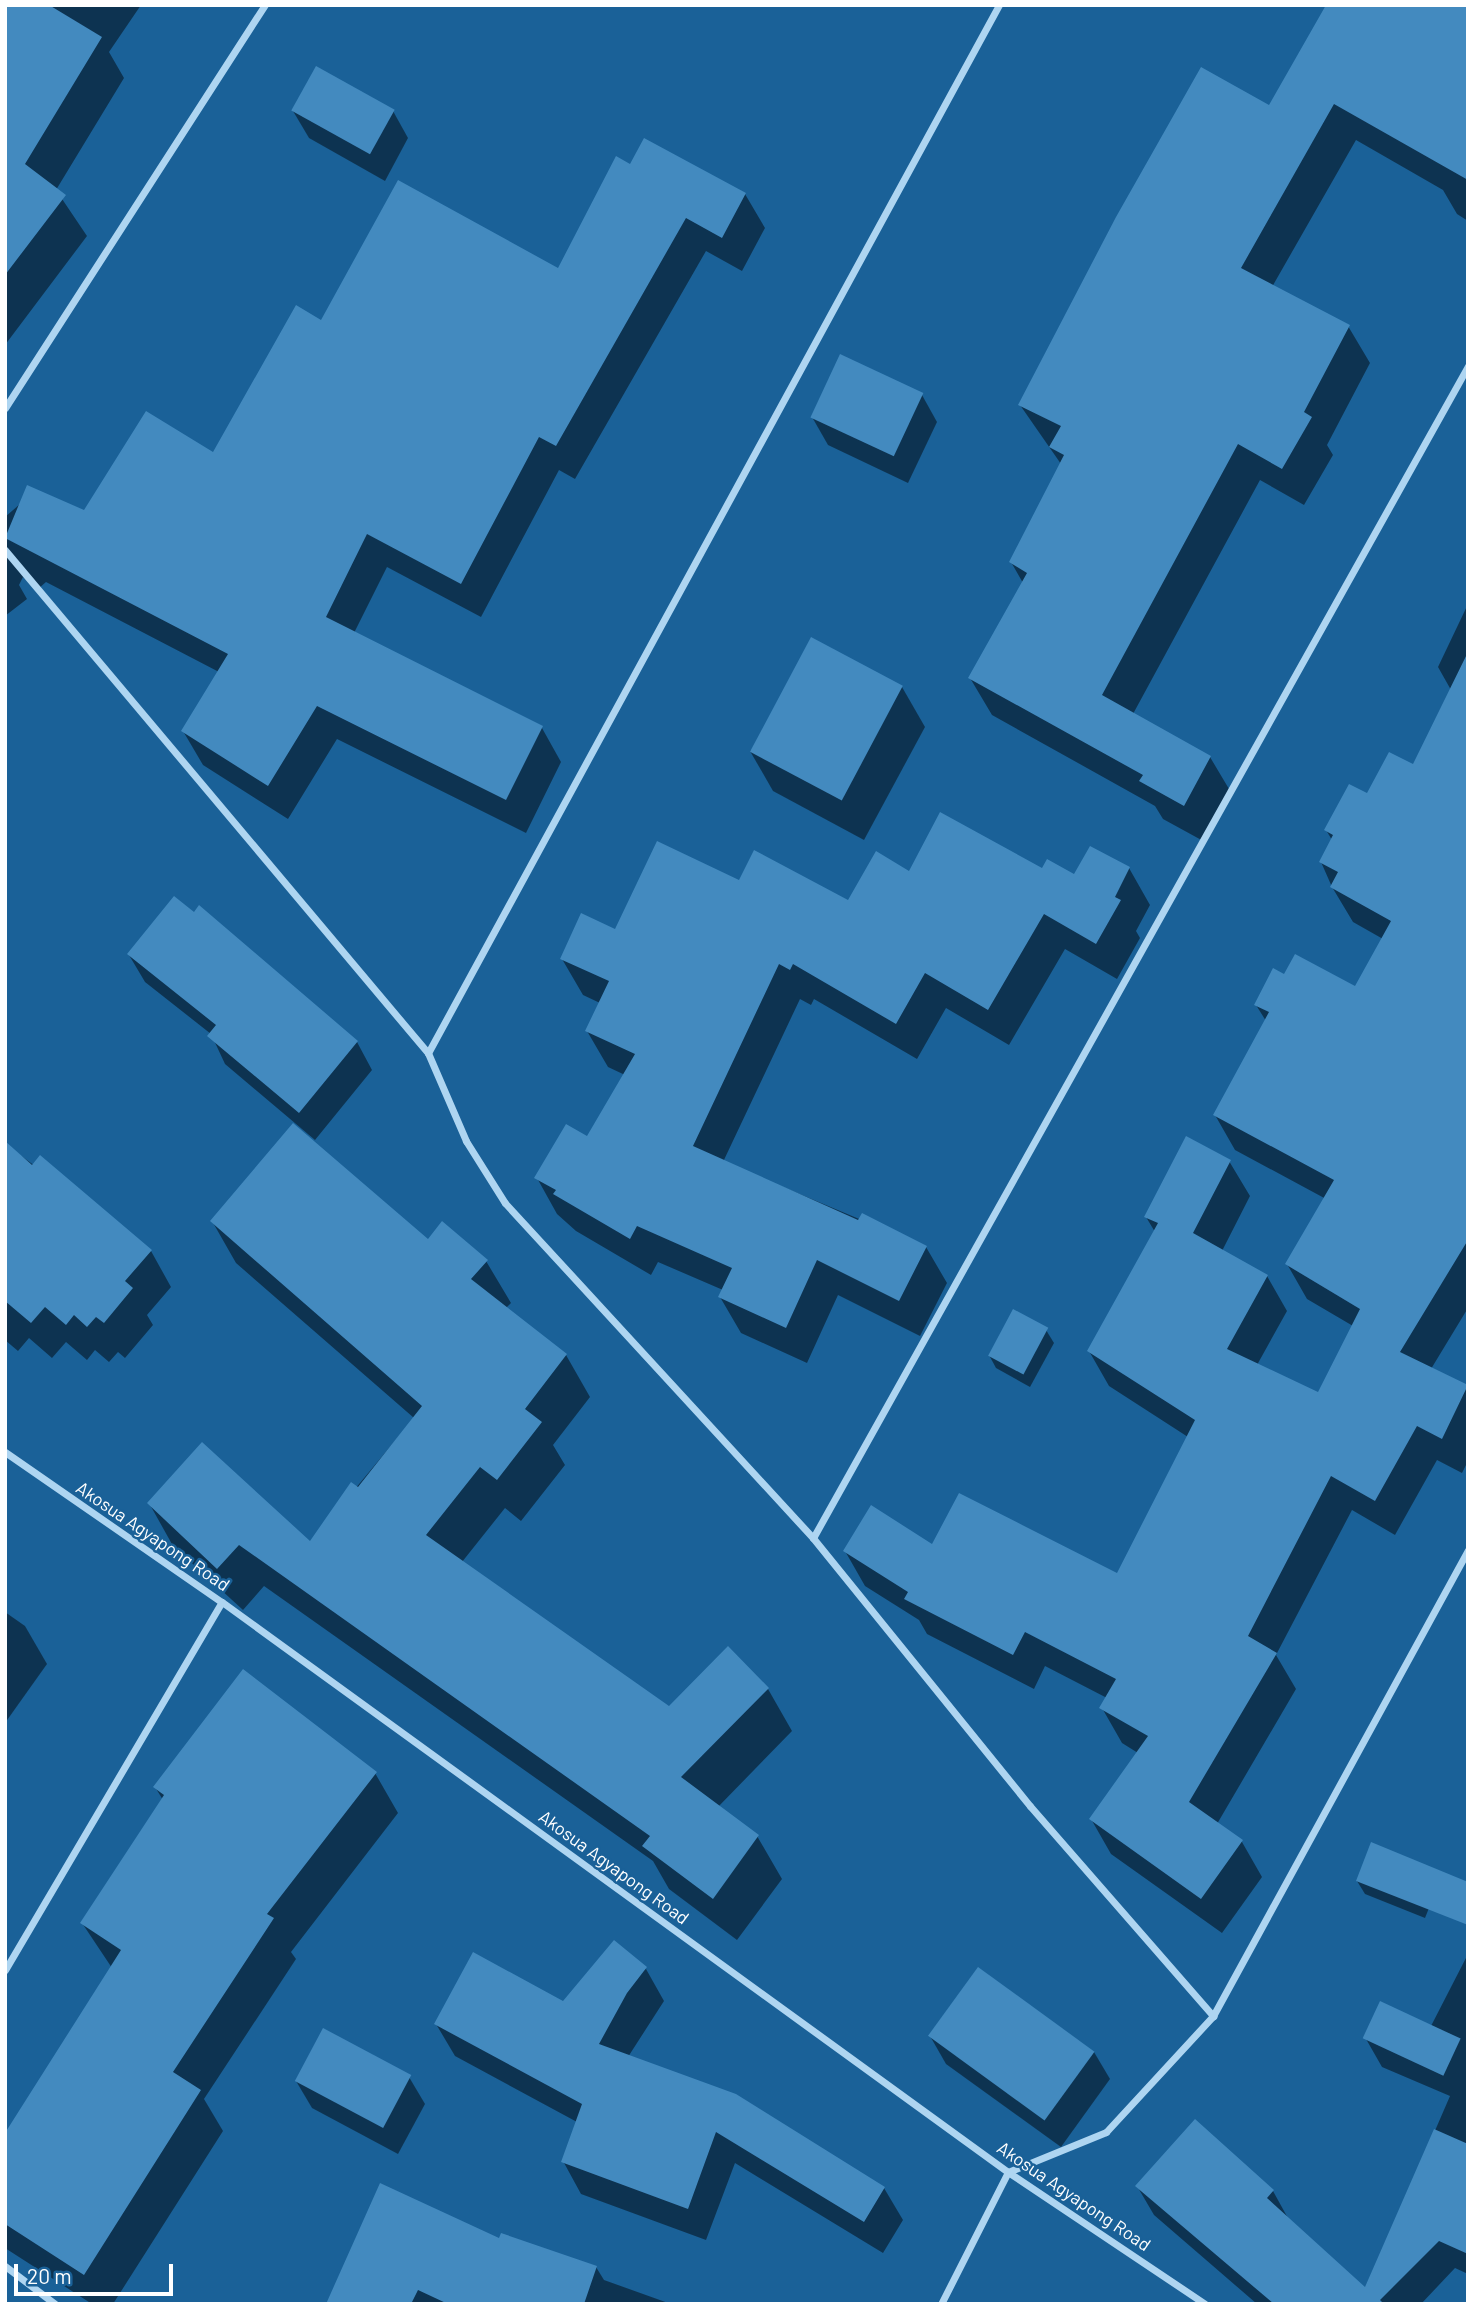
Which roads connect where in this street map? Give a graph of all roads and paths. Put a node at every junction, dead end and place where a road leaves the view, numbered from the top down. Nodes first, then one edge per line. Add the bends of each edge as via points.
1 (265, 5) edge
2 (999, 5) edge
3 (1468, 366) edge
4 (5, 408) edge
5 (5, 550) edge
6 (428, 1054) junction
7 (5, 1452) edge
8 (813, 1538) junction
9 (1468, 1550) edge
10 (222, 1602) junction
11 (5, 1970) edge
12 (1213, 2016) junction
13 (1008, 2172) junction
14 (5, 2266) edge
15 (55, 2304) edge
16 (941, 2304) edge
17 (1205, 2304) edge

1 - 4 street
2 - 6 street
3 - 8 street
5 - 6 street
6 - 8 street via 466,1141 505,1203
7 - 10 street, Akosua Agyapong Road
8 - 12 street via 1030,1806
9 - 12 street
10 - 11 street
10 - 13 street, Akosua Agyapong Road
12 - 13 street via 1106,2132
13 - 16 street
13 - 17 street, Akosua Agyapong Road
14 - 15 street

